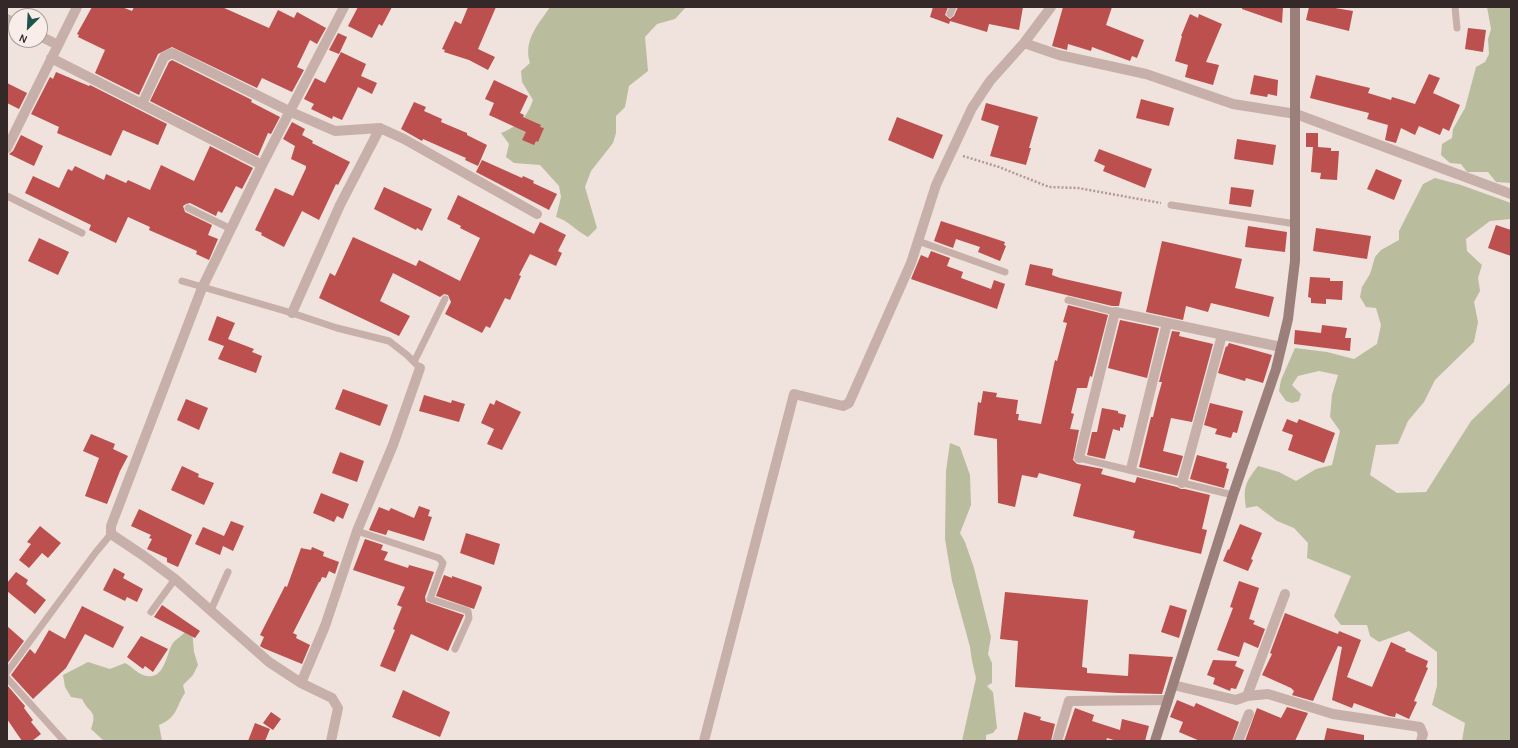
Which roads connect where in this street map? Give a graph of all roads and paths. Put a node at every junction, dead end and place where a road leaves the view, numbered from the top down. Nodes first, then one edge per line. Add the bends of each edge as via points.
1 (77, 7) edge
2 (344, 7) edge
3 (1052, 7) edge
4 (1295, 7) edge
5 (1455, 7) edge
6 (1457, 28) dead end
7 (48, 40) edge
8 (1024, 43) junction
9 (58, 45) junction
10 (51, 58) junction
11 (142, 104) junction
12 (291, 112) junction
13 (1296, 114) junction
14 (380, 128) junction
15 (7, 148) edge
16 (952, 151) junction
17 (262, 165) junction
18 (1511, 194) edge
19 (7, 196) edge
20 (1171, 205) joint
21 (188, 208) dead end
22 (537, 214) dead end
23 (1296, 224) junction
24 (231, 229) junction
25 (82, 233) dead end
26 (918, 241) junction
27 (1005, 272) dead end
28 (182, 281) dead end
29 (202, 288) junction
30 (445, 299) dead end
31 (1068, 300) dead end
32 (1115, 312) junction
33 (292, 313) junction
34 (1167, 323) junction
35 (1222, 335) junction
36 (1281, 347) junction
37 (417, 365) junction
38 (1079, 458) joint
39 (1131, 469) junction
40 (1182, 483) junction
41 (1233, 495) junction
42 (357, 531) junction
43 (111, 534) junction
44 (228, 572) dead end
45 (175, 579) junction
46 (1286, 594) dead end
47 (211, 610) junction
48 (151, 612) dead end
49 (455, 649) dead end
50 (7, 672) edge
51 (7, 678) edge
52 (301, 683) junction
53 (1173, 685) junction
54 (1247, 696) junction
55 (1168, 700) junction
56 (1249, 714) dead end
57 (64, 741) edge
58 (331, 741) edge
59 (704, 741) edge
60 (1057, 741) edge
61 (1155, 741) edge
62 (1238, 741) edge
63 (1421, 741) edge

1 - 9 street
2 - 12 street
3 - 8 street
4 - 13 street
5 - 6 lane
7 - 9 street
8 - 13 street via 1060,56 1146,74 1233,104
8 - 16 street via 990,81 972,108
9 - 10 street
10 - 11 street
10 - 15 street
11 - 12 street via 164,57 172,53
11 - 17 street
12 - 14 street via 335,131
12 - 17 street
13 - 18 street
13 - 23 street
14 - 22 street
14 - 33 street via 340,205
16 - 20 path via 1048,187 1078,188
16 - 26 street via 936,185
17 - 24 street
19 - 25 lane
20 - 23 lane
21 - 24 lane
23 - 36 street via 1295,261 1288,319
24 - 29 street
26 - 27 lane
26 - 59 street via 849,403 843,406 794,394
28 - 29 lane
29 - 33 lane
29 - 43 street via 111,526
30 - 37 lane
31 - 32 lane
32 - 34 street
32 - 38 street
33 - 37 lane via 389,341
34 - 35 street
34 - 39 street
35 - 36 street
35 - 40 street
36 - 41 street via 1276,369
37 - 42 street via 393,445
38 - 39 lane
39 - 40 lane
40 - 41 lane
41 - 53 street
42 - 49 lane via 439,558 443,563 430,599 468,611 469,618
42 - 52 street via 325,626
43 - 45 street
43 - 50 lane
44 - 47 lane
45 - 47 street
45 - 48 lane
46 - 54 street
47 - 52 street via 269,662
51 - 57 lane
52 - 58 street via 332,698 338,708
53 - 54 street via 1236,700
53 - 55 street
54 - 63 street via 1268,694 1333,714 1420,727 1423,734
55 - 60 street via 1070,701
55 - 61 street
56 - 62 street

